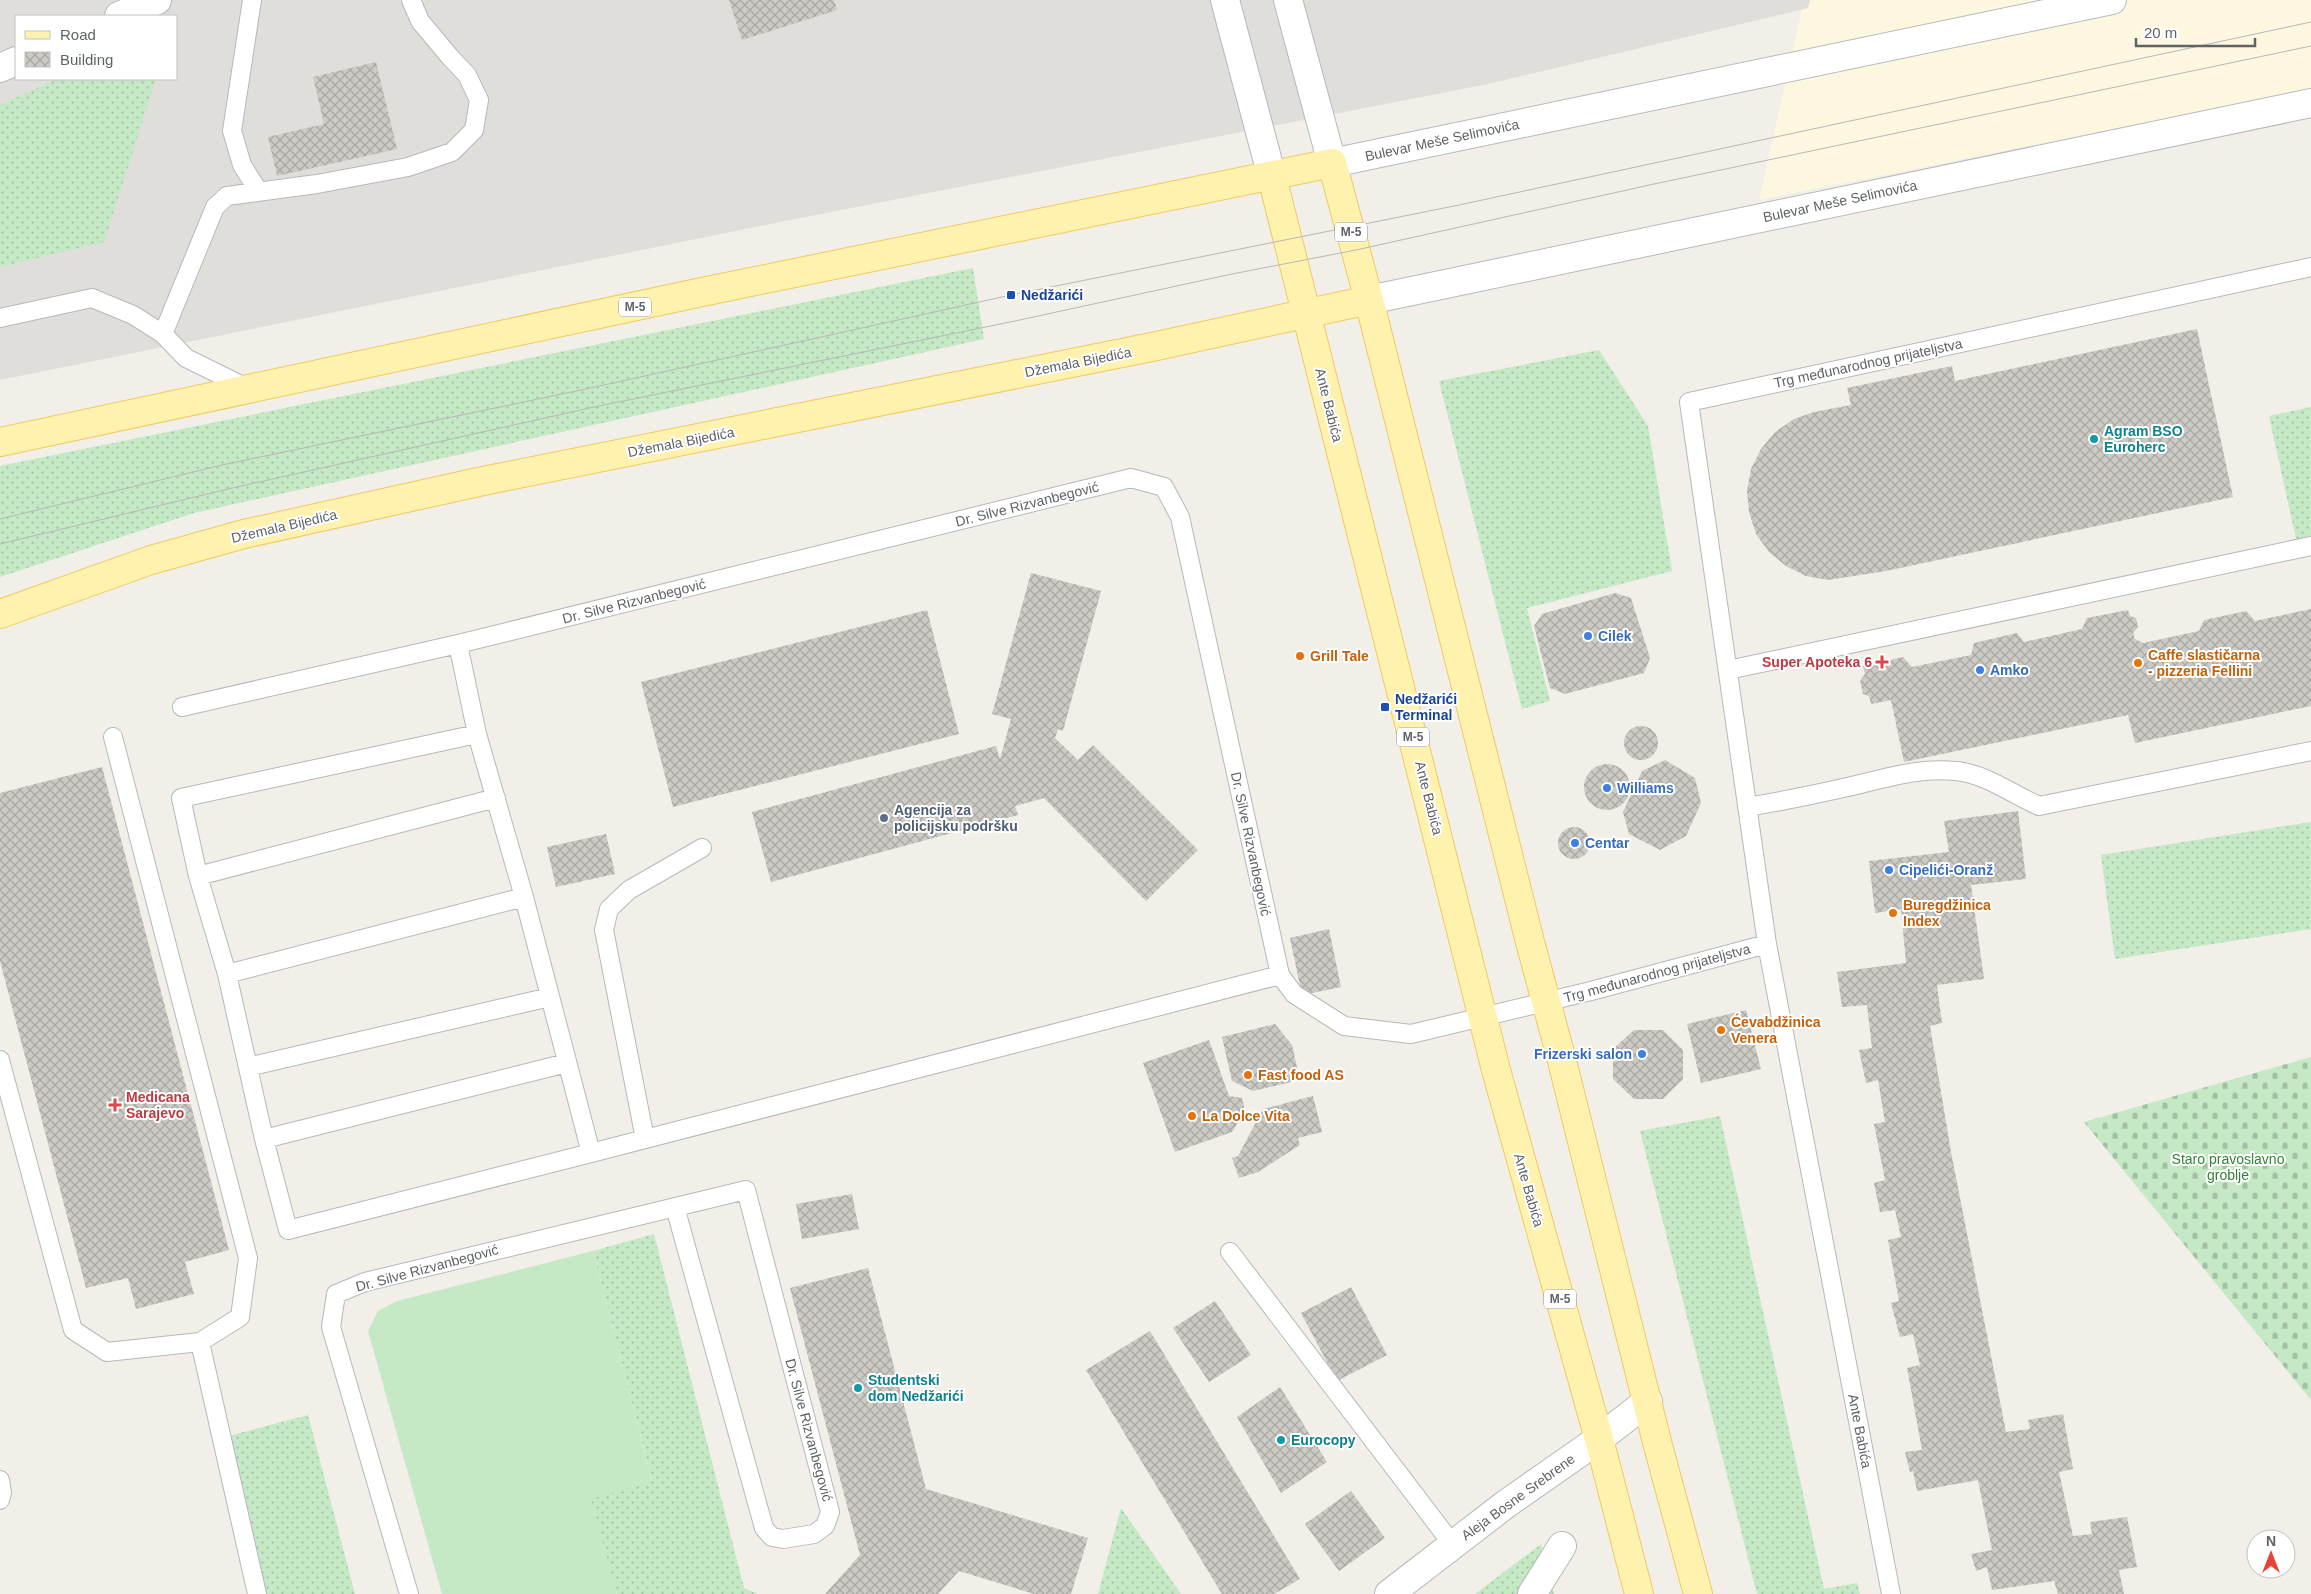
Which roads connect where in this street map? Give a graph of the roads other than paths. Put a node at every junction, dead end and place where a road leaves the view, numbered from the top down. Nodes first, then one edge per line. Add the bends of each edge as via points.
1 (157, 0) edge
2 (252, 0) edge
3 (411, 0) edge
4 (1225, 0) edge
5 (1288, 0) edge
6 (2112, 0) edge
7 (121, 15) edge
8 (15, 61) edge
9 (0, 68) edge
10 (2311, 103) edge
11 (1332, 163) junction
12 (1272, 177) junction
13 (259, 192) junction
14 (2311, 267) edge
15 (1369, 300) junction
16 (1307, 313) junction
17 (0, 318) edge
18 (163, 334) junction
19 (249, 389) junction
20 (0, 442) edge
21 (2311, 546) edge
22 (0, 614) edge
23 (458, 644) junction
24 (1728, 670) junction
25 (182, 707) dead end
26 (478, 734) junction
27 (113, 737) dead end
28 (2311, 751) edge
29 (496, 798) junction
30 (1747, 807) junction
31 (702, 848) dead end
32 (198, 876) junction
33 (524, 897) junction
34 (1766, 944) junction
35 (227, 974) junction
36 (1280, 975) junction
37 (550, 996) junction
38 (1546, 1001) junction
39 (1483, 1016) junction
40 (0, 1060) edge
41 (567, 1063) junction
42 (248, 1067) junction
43 (264, 1139) junction
44 (646, 1139) junction
45 (591, 1153) junction
46 (675, 1207) junction
47 (1230, 1252) dead end
48 (200, 1342) junction
49 (1648, 1401) junction
50 (1600, 1439) junction
51 (0, 1480) edge
52 (0, 1500) edge
53 (1453, 1545) junction
54 (1562, 1546) dead end
55 (257, 1594) edge
56 (409, 1594) edge
57 (1389, 1594) edge
58 (1532, 1594) edge
59 (1639, 1594) edge
60 (1698, 1594) edge
61 (1891, 1594) edge

1 - 7 main road
2 - 13 lane via 232,131 242,164
3 - 13 lane via 420,21 467,75 479,100 474,130 452,152 408,166
4 - 12 main road, Ante Babića
5 - 11 main road
6 - 11 main road, Bulevar Meše Selimovića
8 - 9 main road
10 - 15 main road, Bulevar Meše Selimovića
11 - 12 main road, Bulevar Meše Selimovića / M-5
11 - 15 main road, M-5
12 - 16 main road, Ante Babića / M-5
12 - 19 main road, M-5 via 702,292
13 - 18 lane via 227,196 215,207
14 - 24 lane, Trg međunarodnog prijateljstva via 1690,402
15 - 16 main road, Džemala Bijedića
15 - 38 main road, M-5
16 - 22 main road, Džemala Bijedića via 492,479 244,534 152,560
16 - 39 main road, Ante Babića / M-5
17 - 18 lane via 92,298 133,315
18 - 19 lane via 186,358
19 - 20 main road, M-5
21 - 24 lane
23 - 25 lane, Dr. Silve Rizvanbegović
23 - 26 lane
23 - 36 lane, Dr. Silve Rizvanbegović via 1131,478 1164,487 1180,517
24 - 30 lane, Trg međunarodnog prijateljstva
26 - 29 lane
26 - 32 lane via 181,798
27 - 48 lane via 248,1258 240,1317
28 - 30 lane via 2039,806 1993,782 1958,771 1921,770
29 - 32 lane
29 - 33 lane
30 - 34 lane, Trg međunarodnog prijateljstva
31 - 44 lane via 629,890 609,909 604,930
32 - 35 lane
33 - 35 lane
33 - 37 lane
34 - 38 lane, Trg međunarodnog prijateljstva
34 - 61 lane, Ante Babića
35 - 42 lane
36 - 39 lane, Dr. Silve Rizvanbegović via 1294,994 1344,1026 1411,1034
36 - 44 lane
37 - 41 lane
37 - 42 lane
38 - 39 lane, Trg međunarodnog prijateljstva
38 - 49 main road, M-5
39 - 50 main road, Ante Babića / M-5
40 - 48 lane via 73,1330 107,1352
41 - 43 lane
41 - 45 lane
42 - 43 lane
43 - 45 lane via 288,1230
44 - 45 lane
46 - 46 lane, Dr. Silve Rizvanbegović via 764,1528 772,1537 783,1539 814,1534 825,1526 830,1512 746,1190
46 - 56 lane, Dr. Silve Rizvanbegović via 365,1282 336,1294 331,1327
47 - 53 lane
48 - 55 lane
49 - 50 main road, Aleja Bosne Srebrene
49 - 60 main road, M-5
50 - 53 main road, Aleja Bosne Srebrene
50 - 59 main road, Ante Babića / M-5
51 - 52 lane
53 - 57 main road, Aleja Bosne Srebrene
54 - 58 main road

